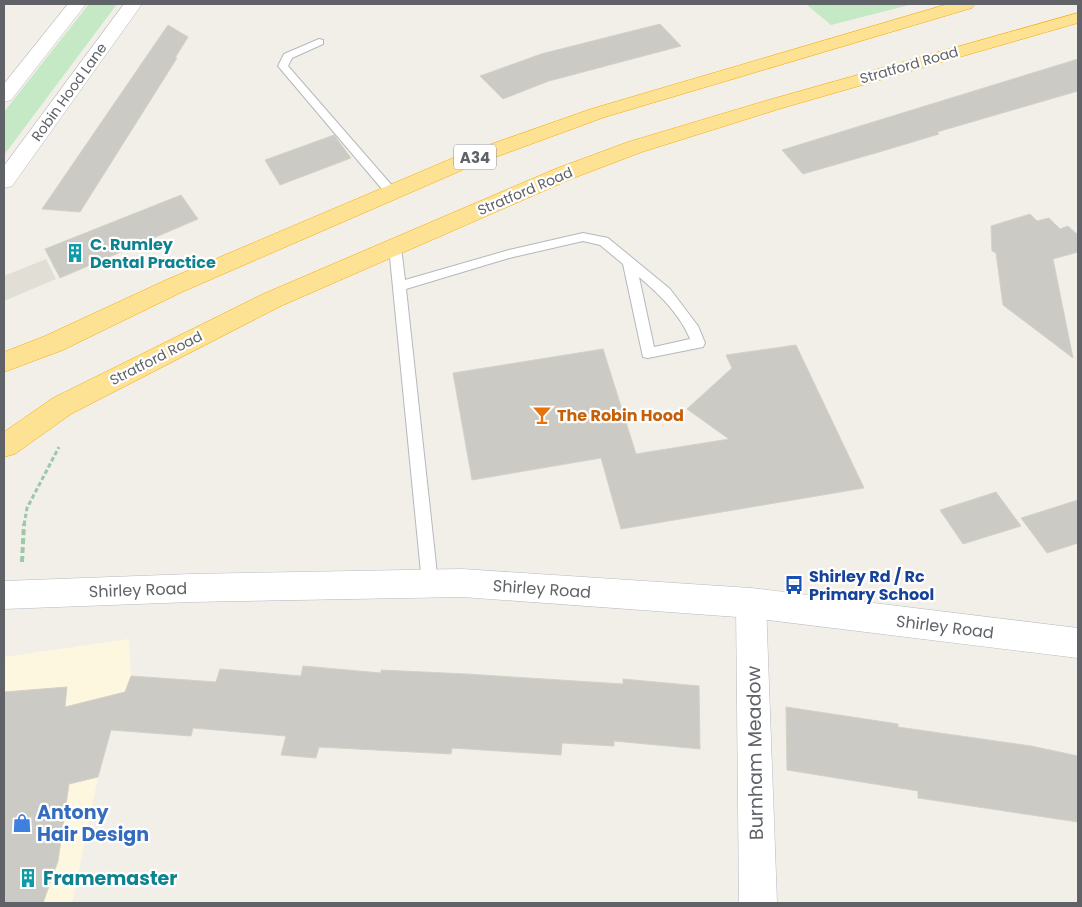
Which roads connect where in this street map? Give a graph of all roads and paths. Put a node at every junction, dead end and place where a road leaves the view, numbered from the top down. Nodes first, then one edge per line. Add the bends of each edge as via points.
1 (77, 4) edge
2 (133, 4) edge
3 (966, 4) edge
4 (1078, 18) edge
5 (319, 42) dead end
6 (4, 96) edge
7 (4, 180) edge
8 (392, 192) junction
9 (395, 247) junction
10 (630, 262) junction
11 (399, 286) junction
12 (4, 362) edge
13 (4, 448) edge
14 (430, 584) junction
15 (4, 595) edge
16 (751, 603) junction
17 (1078, 643) edge
18 (758, 903) edge

1 - 6 street
2 - 7 street, Robin Hood Lane
3 - 8 highway, A34 via 598,112 467,160
4 - 9 highway, Stratford Road via 635,147
5 - 8 lane via 288,56 284,66
8 - 12 highway, A34 via 174,286 54,343
9 - 11 lane
9 - 13 highway, Stratford Road via 272,300 62,406
10 - 10 lane via 665,292 693,330 698,343 648,353
10 - 11 lane via 604,241 582,237
11 - 14 lane
14 - 15 street, Shirley Road
14 - 16 street, Shirley Road via 462,583
16 - 17 street, Shirley Road
16 - 18 street, Burnham Meadow

